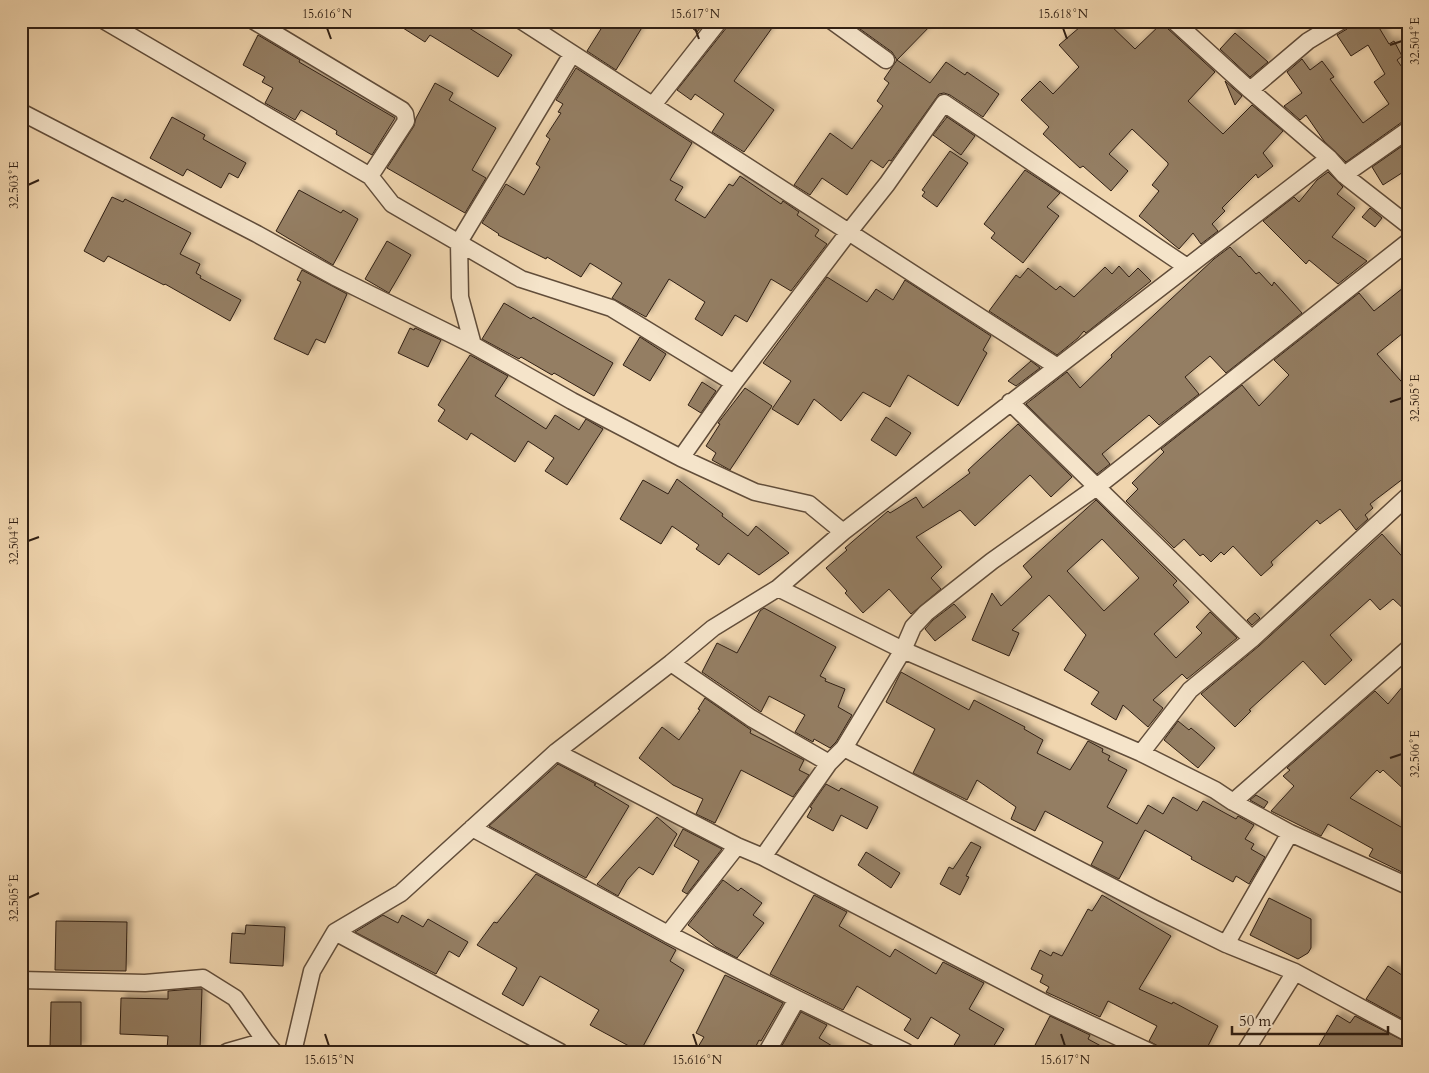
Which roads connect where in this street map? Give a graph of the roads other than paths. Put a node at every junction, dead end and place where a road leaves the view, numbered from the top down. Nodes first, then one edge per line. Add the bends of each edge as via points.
1 (105, 21) edge
2 (522, 21) edge
3 (719, 21) edge
4 (832, 21) edge
5 (1174, 21) edge
6 (1341, 21) edge
7 (258, 22) edge
8 (572, 54) junction
9 (886, 60) dead end
10 (1250, 90) junction
11 (654, 105) junction
12 (21, 112) edge
13 (1408, 130) edge
14 (1329, 158) junction
15 (1344, 175) junction
16 (370, 176) junction
17 (1408, 225) edge
18 (848, 232) junction
19 (459, 242) junction
20 (1408, 242) edge
21 (1187, 267) junction
22 (473, 345) junction
23 (1056, 366) junction
24 (734, 383) junction
25 (1010, 402) junction
26 (681, 458) junction
27 (1098, 486) junction
28 (1408, 496) edge
29 (843, 532) junction
30 (778, 588) junction
31 (1252, 639) junction
32 (1408, 649) edge
33 (903, 650) junction
34 (670, 663) junction
35 (844, 748) junction
36 (556, 752) junction
37 (1141, 753) junction
38 (829, 762) junction
39 (1233, 802) junction
40 (472, 828) junction
41 (1290, 833) junction
42 (737, 846) junction
43 (763, 857) junction
44 (1408, 886) edge
45 (335, 932) junction
46 (668, 934) junction
47 (1226, 944) junction
48 (1295, 972) junction
49 (21, 980) edge
50 (797, 999) junction
51 (1408, 1033) edge
52 (269, 1047) edge
53 (902, 1051) edge
54 (227, 1052) edge
55 (293, 1052) edge
56 (560, 1052) edge
57 (767, 1052) edge
58 (1150, 1052) edge
59 (1245, 1052) edge

1 - 16 street
2 - 8 street
3 - 11 street
4 - 9 street
5 - 10 street
6 - 10 street via 1308,40
7 - 16 street via 405,114 406,121
8 - 11 street
8 - 19 street
10 - 14 street
11 - 18 street
12 - 22 street via 335,277
13 - 15 street
14 - 15 street
14 - 21 street
15 - 17 street
16 - 19 street via 392,204
18 - 21 street via 897,171 944,103
18 - 23 street
18 - 24 street
19 - 22 street via 460,297
19 - 24 street via 521,278 611,308
20 - 27 street
21 - 23 street
22 - 26 street
23 - 25 street
24 - 26 street
25 - 27 street
25 - 29 street
26 - 29 street via 755,492 809,504
27 - 31 street
27 - 33 street via 992,561 926,613 913,627
28 - 31 street
29 - 30 street
30 - 33 street
30 - 34 street via 713,628
31 - 37 street via 1190,690
32 - 39 street
33 - 35 street
33 - 37 street
34 - 36 street
34 - 38 street via 751,718
35 - 38 street
35 - 47 street
36 - 40 street
36 - 42 street
37 - 39 street
38 - 43 street
39 - 41 street
40 - 45 street via 401,893
40 - 46 street
41 - 44 street
41 - 47 street
42 - 43 street
42 - 46 street
43 - 58 street via 1047,1004
45 - 55 street via 312,970
45 - 56 street
46 - 50 street
47 - 48 street
48 - 51 street
48 - 59 street
49 - 52 street via 146,983 203,978 235,998
50 - 53 street
50 - 57 street
52 - 54 street

